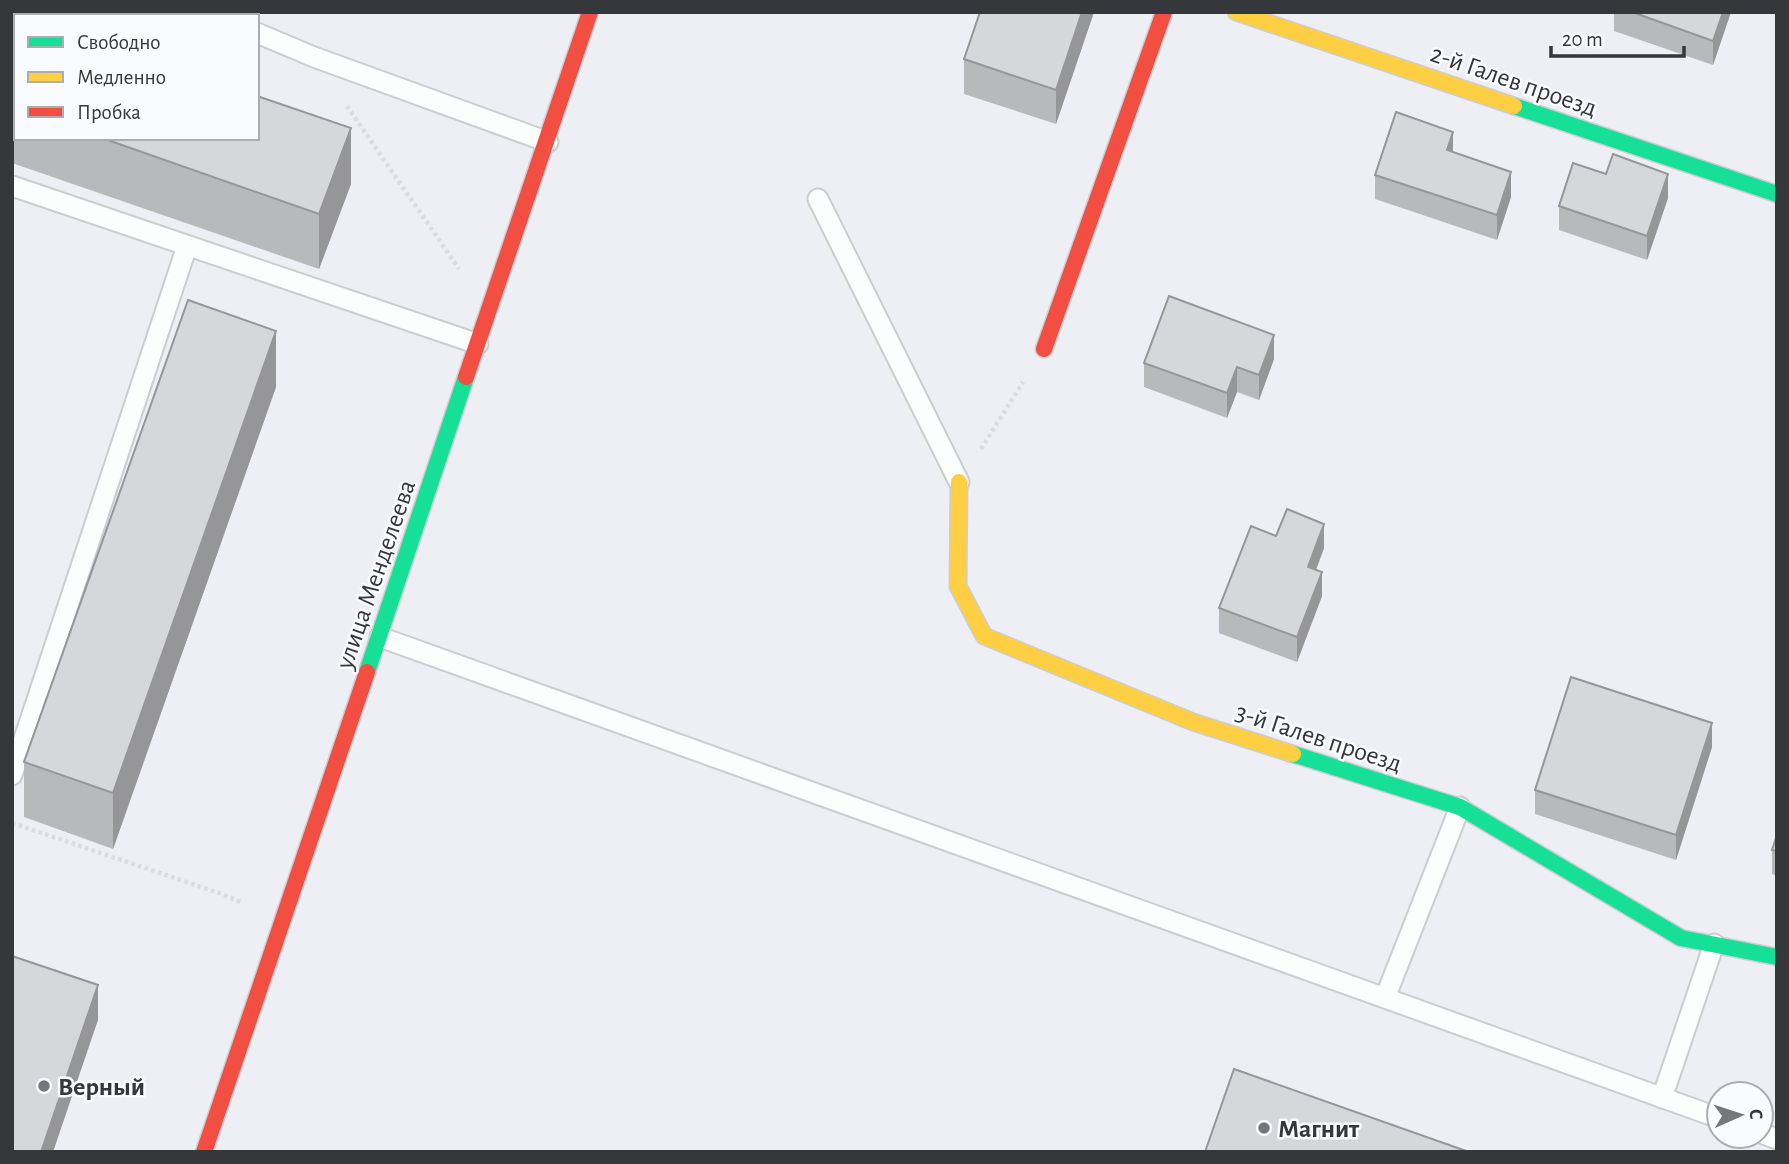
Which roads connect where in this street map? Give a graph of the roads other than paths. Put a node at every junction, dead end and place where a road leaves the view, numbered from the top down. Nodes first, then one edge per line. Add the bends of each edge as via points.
1 (590, 12) edge
2 (1164, 12) edge
3 (1236, 12) edge
4 (259, 34) edge
5 (548, 142) junction
6 (12, 186) edge
7 (1777, 194) edge
8 (818, 199) dead end
9 (187, 246) junction
10 (478, 344) junction
11 (1044, 349) road end
12 (959, 482) joint
13 (380, 637) junction
14 (13, 774) edge
15 (1460, 807) junction
16 (1714, 944) junction
17 (1777, 957) edge
18 (1385, 998) junction
19 (1662, 1098) junction
20 (1705, 1113) edge
21 (204, 1152) edge

1 - 5 street, улица Менделеева
2 - 11 street
3 - 7 street, 2-й Галев проезд
4 - 5 lane
5 - 10 street, улица Менделеева
6 - 9 lane
8 - 12 lane
9 - 10 lane
9 - 14 lane
10 - 13 street, улица Менделеева
12 - 15 street, 3-й Галев проезд via 958,586 984,636 1193,722
13 - 18 lane
13 - 21 street, улица Менделеева
15 - 16 street, 3-й Галев проезд via 1681,938
15 - 18 lane
16 - 17 street, 3-й Галев проезд
16 - 19 lane
18 - 19 lane
19 - 20 lane

